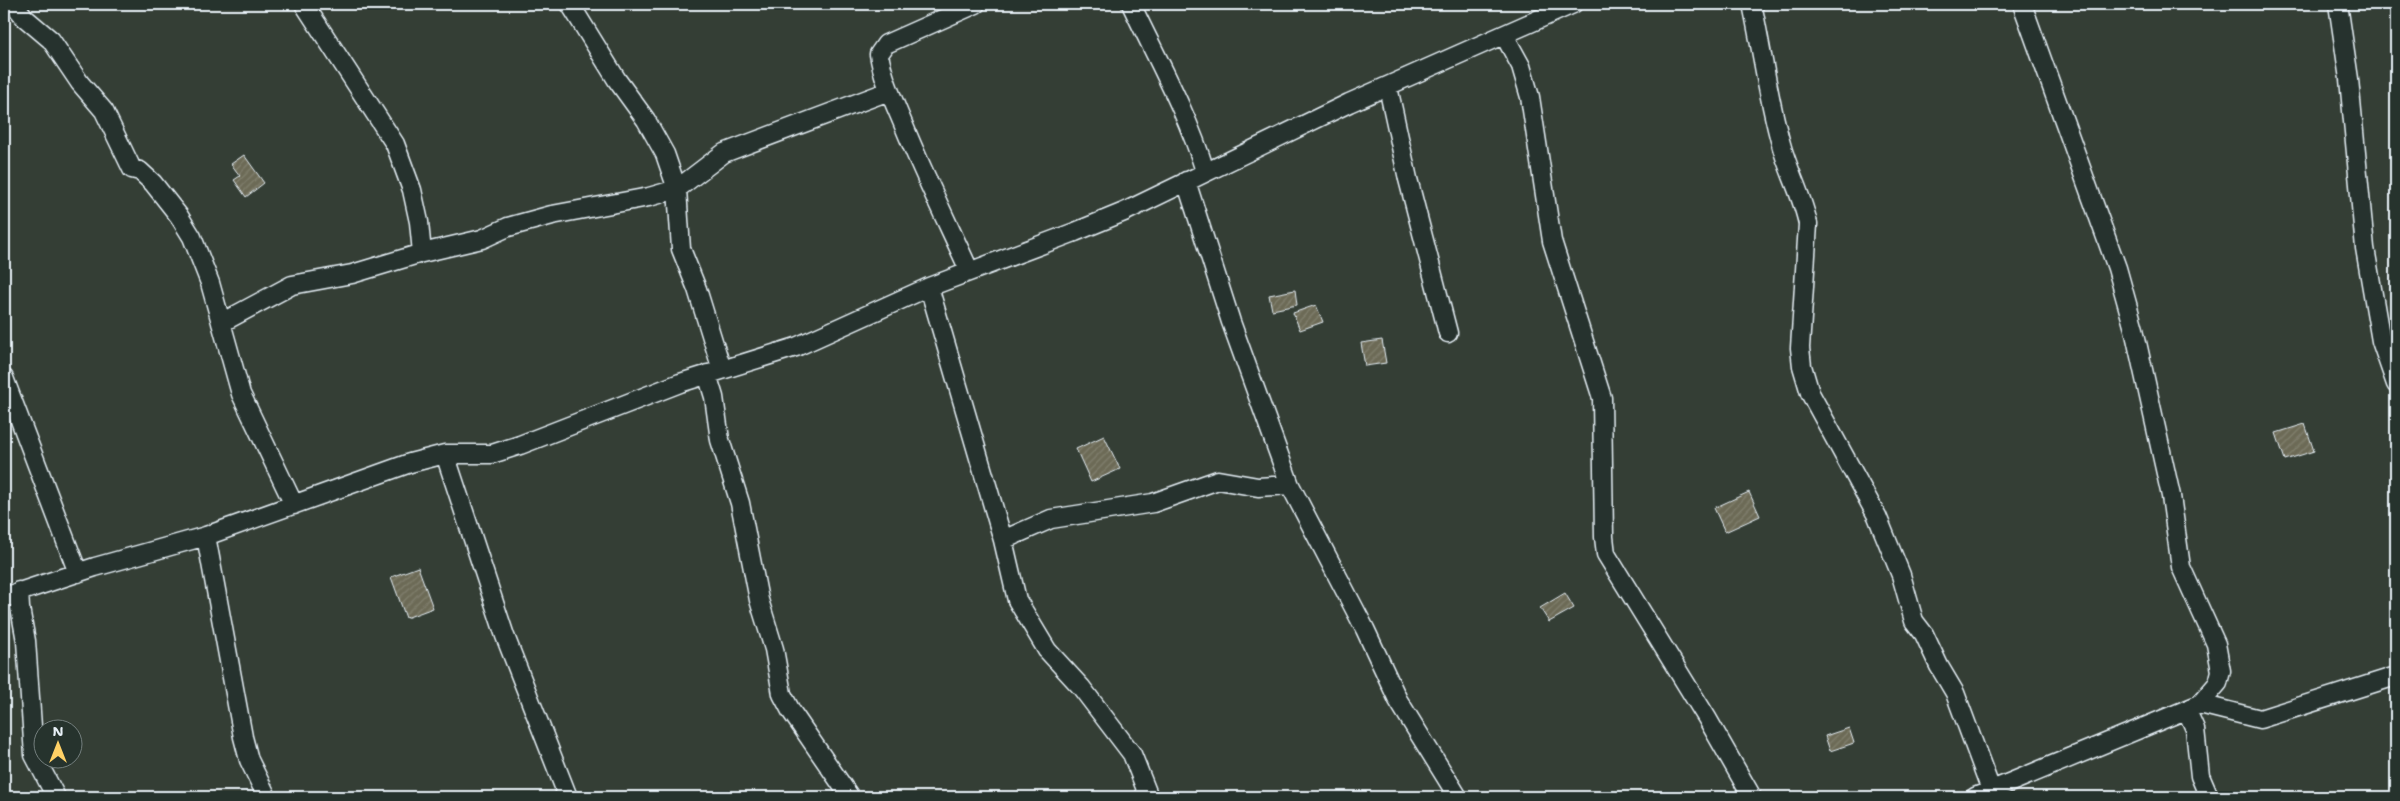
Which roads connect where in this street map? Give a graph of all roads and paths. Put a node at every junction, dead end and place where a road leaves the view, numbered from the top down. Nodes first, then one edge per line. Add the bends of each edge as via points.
1 (14, 4) edge
2 (304, 4) edge
3 (570, 4) edge
4 (976, 4) edge
5 (1131, 4) edge
6 (1573, 4) edge
7 (1752, 4) edge
8 (2022, 4) edge
9 (2338, 4) edge
10 (1504, 35) junction
11 (1388, 87) junction
12 (889, 91) junction
13 (1205, 171) junction
14 (1186, 181) junction
15 (677, 189) junction
16 (422, 253) junction
17 (969, 270) junction
18 (929, 287) junction
19 (221, 323) junction
20 (1448, 333) dead end
21 (714, 372) junction
22 (4, 378) edge
23 (2396, 384) edge
24 (445, 454) junction
25 (1290, 485) junction
26 (294, 505) junction
27 (206, 536) junction
28 (1003, 540) junction
29 (78, 572) junction
30 (12, 594) edge
31 (2393, 683) edge
32 (2194, 708) junction
33 (1988, 795) edge
34 (56, 797) edge
35 (267, 797) edge
36 (568, 797) edge
37 (850, 797) edge
38 (1149, 797) edge
39 (1458, 797) edge
40 (1752, 797) edge
41 (2209, 797) edge

1 - 19 street via 51,40 104,111 132,169 140,171 153,183 179,216 192,237
2 - 16 street via 395,144 412,190
3 - 15 street via 646,120 665,154
4 - 12 street via 886,44 879,54
5 - 13 street via 1182,110
6 - 10 street
7 - 33 street via 1773,116 1808,224 1800,348 1810,394 1876,516 1901,575 1914,621 1956,693
8 - 32 street via 2117,268 2171,496 2181,567 2216,644 2221,671 2218,682
9 - 23 street via 2366,248 2381,341
10 - 11 street
10 - 40 street via 1521,66 1530,97 1552,241 1602,398 1606,554
11 - 13 street
11 - 20 street
12 - 15 street via 724,153
12 - 17 street
13 - 14 street
14 - 17 street via 1124,212
14 - 25 street via 1231,322
15 - 16 street via 552,215 508,227 482,239
15 - 21 street via 681,249 698,289
16 - 19 street via 352,274 292,285
17 - 18 street
18 - 21 street via 796,347
18 - 28 street
19 - 26 street via 241,394
21 - 24 street via 501,451
21 - 37 street via 720,440 740,503 782,694
22 - 29 street
24 - 26 street via 410,463
24 - 36 street via 505,636
25 - 28 street via 1258,487 1218,480 1153,504 1051,519
25 - 39 street via 1366,629 1398,700
26 - 27 street
27 - 29 street
27 - 35 street via 243,737 249,760
28 - 38 street via 1017,600 1047,650 1081,687 1132,754
29 - 30 street
30 - 34 street via 20,608 26,641 34,755
31 - 32 street via 2260,719
32 - 33 street
32 - 41 street via 2200,776

